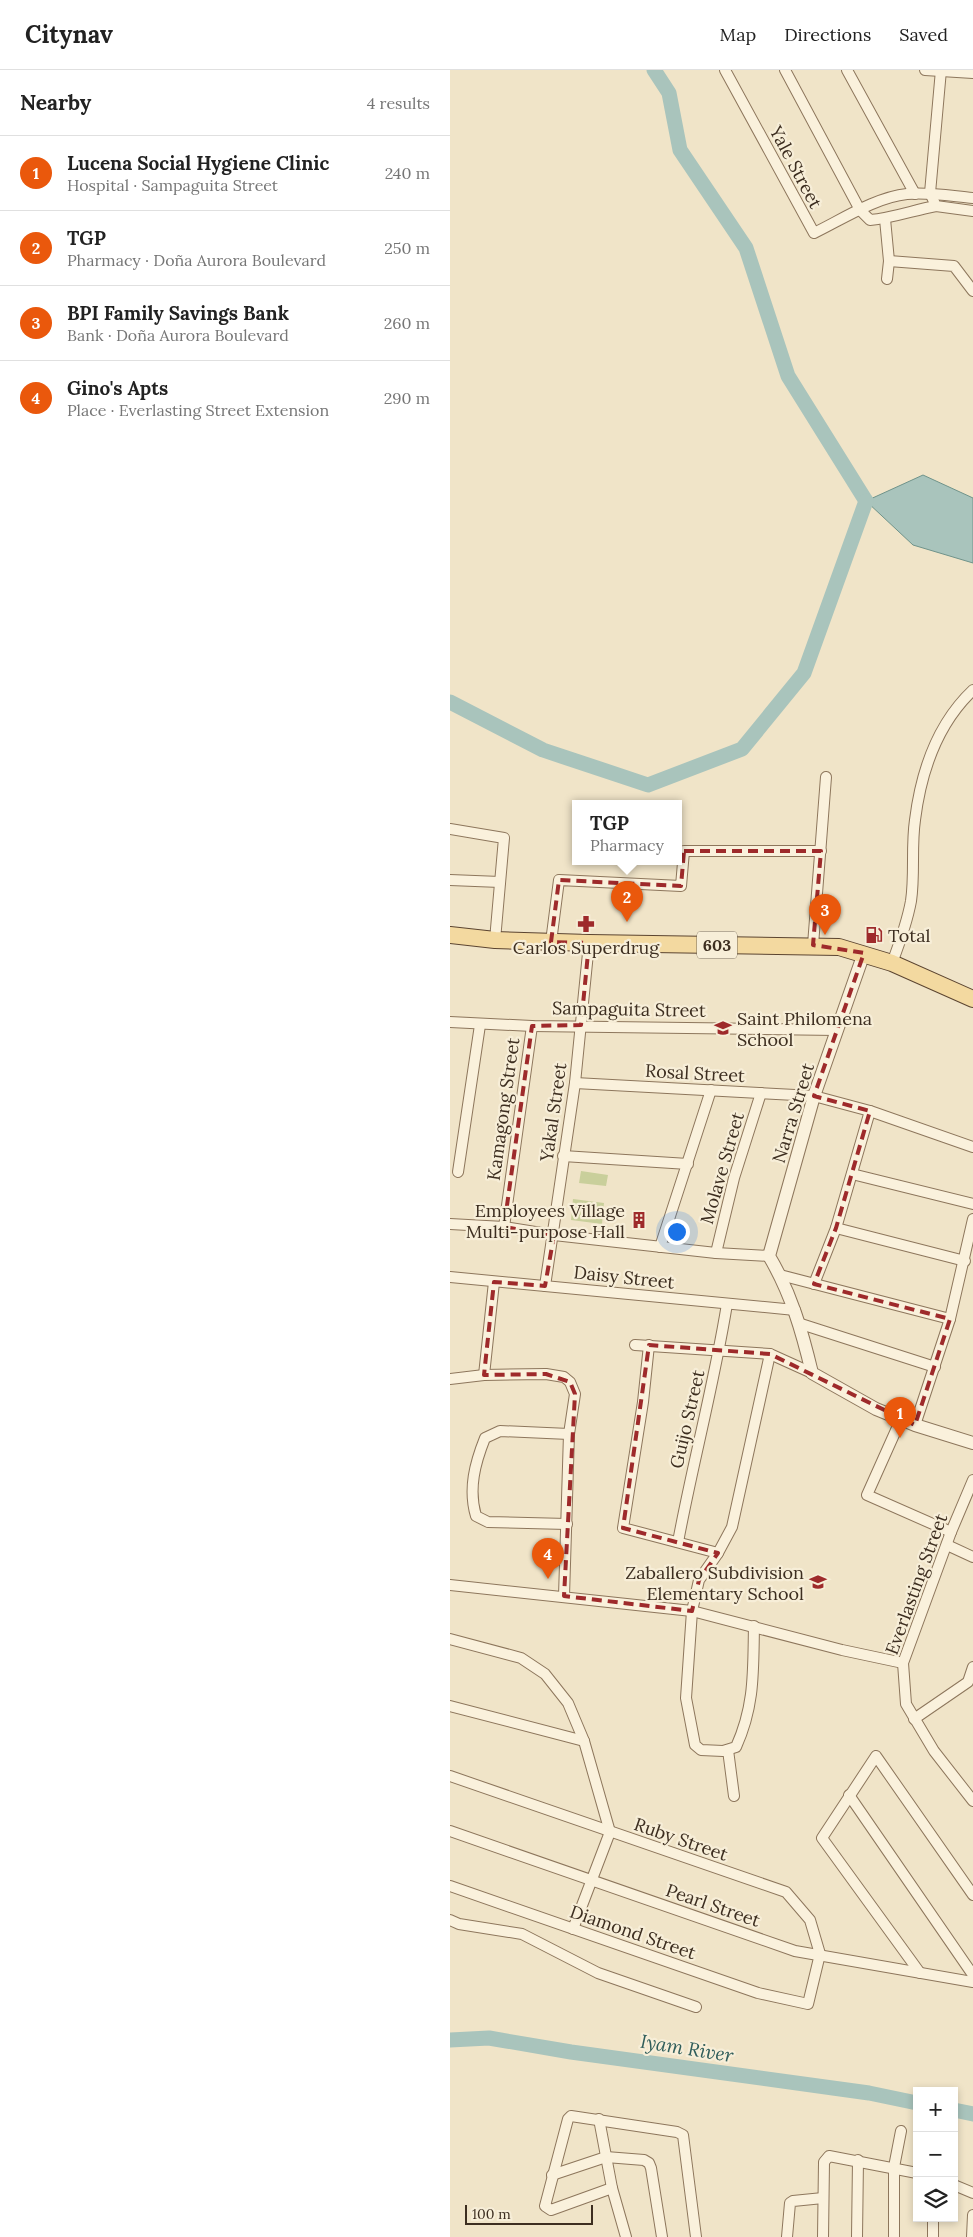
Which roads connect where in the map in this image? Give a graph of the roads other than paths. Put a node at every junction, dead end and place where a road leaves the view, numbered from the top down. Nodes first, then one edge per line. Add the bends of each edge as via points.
1 (725, 70) edge
2 (784, 70) edge
3 (847, 70) edge
4 (925, 70) edge
5 (941, 71) edge
6 (973, 72) edge
7 (915, 194) junction
8 (930, 194) junction
9 (973, 198) edge
10 (936, 206) junction
11 (860, 210) junction
12 (973, 211) edge
13 (885, 219) junction
14 (889, 260) junction
15 (887, 279) dead end
16 (972, 288) edge
17 (973, 690) edge
18 (826, 777) dead end
19 (450, 829) edge
20 (821, 851) junction
21 (450, 880) edge
22 (500, 882) junction
23 (450, 935) edge
24 (494, 940) junction
25 (551, 942) junction
26 (589, 943) junction
27 (813, 945) junction
28 (864, 953) junction
29 (892, 963) junction
30 (973, 999) edge
31 (450, 1022) edge
32 (480, 1025) junction
33 (580, 1025) junction
34 (532, 1026) junction
35 (837, 1030) junction
36 (575, 1083) junction
37 (711, 1090) junction
38 (761, 1093) junction
39 (814, 1096) junction
40 (870, 1111) junction
41 (973, 1146) edge
42 (562, 1156) junction
43 (688, 1164) junction
44 (458, 1172) dead end
45 (852, 1174) junction
46 (973, 1204) edge
47 (973, 1219) edge
48 (450, 1224) edge
49 (504, 1227) junction
50 (836, 1228) junction
51 (554, 1235) junction
52 (660, 1247) junction
53 (716, 1253) junction
54 (769, 1256) junction
55 (965, 1261) junction
56 (780, 1275) junction
57 (450, 1277) edge
58 (494, 1282) junction
59 (814, 1284) junction
60 (545, 1286) junction
61 (727, 1304) junction
62 (795, 1310) junction
63 (950, 1319) junction
64 (801, 1324) junction
65 (635, 1345) dead end
66 (649, 1345) junction
67 (719, 1350) junction
68 (770, 1354) junction
69 (935, 1367) junction
70 (812, 1373) junction
71 (484, 1375) junction
72 (450, 1379) edge
73 (901, 1419) junction
74 (915, 1425) junction
75 (569, 1434) junction
76 (973, 1443) edge
77 (973, 1480) edge
78 (567, 1524) junction
79 (951, 1532) junction
80 (678, 1542) junction
81 (947, 1545) junction
82 (718, 1553) junction
83 (973, 1557) edge
84 (450, 1585) edge
85 (564, 1596) junction
86 (692, 1611) junction
87 (754, 1626) junction
88 (450, 1639) edge
89 (903, 1662) junction
90 (973, 1667) edge
91 (970, 1685) edge
92 (450, 1706) edge
93 (914, 1718) junction
94 (584, 1741) junction
95 (728, 1750) junction
96 (450, 1776) edge
97 (849, 1795) junction
98 (734, 1796) dead end
99 (973, 1801) edge
100 (450, 1831) edge
101 (610, 1832) junction
102 (592, 1880) junction
103 (450, 1886) edge
104 (973, 1895) edge
105 (450, 1920) edge
106 (574, 1929) junction
107 (820, 1954) junction
108 (920, 1973) junction
109 (973, 1975) edge
110 (973, 1982) edge
111 (808, 2004) joint
112 (696, 2007) dead end
113 (599, 2119) junction
114 (901, 2131) dead end
115 (606, 2157) junction
116 (858, 2160) junction
117 (894, 2167) junction
118 (913, 2172) edge
119 (552, 2175) junction
120 (958, 2187) edge
121 (612, 2188) junction
122 (973, 2193) edge
123 (823, 2198) junction
124 (973, 2216) edge
125 (933, 2222) edge
126 (626, 2237) edge
127 (662, 2237) edge
128 (696, 2237) edge
129 (787, 2237) edge
130 (823, 2237) edge
131 (857, 2237) edge
132 (894, 2237) edge
133 (933, 2237) edge
134 (972, 2237) edge

1 - 11 street, Yale Street via 814,234
2 - 11 street
3 - 7 street
4 - 5 street
5 - 6 street
5 - 8 street
7 - 8 street
7 - 11 street via 884,199
8 - 9 street
8 - 10 street
10 - 12 street
10 - 13 street
11 - 13 street via 870,220
13 - 14 street
14 - 15 street
14 - 16 street via 954,266
17 - 29 street via 959,704 936,740 922,785 915,820 907,924
18 - 20 street
19 - 22 street via 504,838
20 - 25 street via 684,851 680,886 559,880
20 - 27 street
21 - 22 street
22 - 24 street
23 - 24 main road, 603
24 - 25 main road, 603
25 - 26 main road, 603
26 - 27 main road, 603
26 - 33 street, Yakal Street
27 - 28 main road, 603 via 839,946
28 - 29 main road, 603
28 - 35 street, Narra Street
29 - 30 main road, 603
31 - 32 street, Sampaguita Street
32 - 34 street, Sampaguita Street
32 - 44 street
33 - 34 street, Sampaguita Street
33 - 35 street, Sampaguita Street
33 - 36 street, Yakal Street
34 - 49 street, Kamagong Street
35 - 39 street, Narra Street
36 - 37 street, Rosal Street
36 - 42 street, Yakal Street
37 - 38 street, Rosal Street
37 - 43 street
38 - 39 street, Rosal Street
38 - 53 street, Molave Street via 734,1178
39 - 40 street, Rosal Street
39 - 54 street, Narra Street
40 - 41 street, Rosal Street
40 - 45 street
42 - 43 street
42 - 51 street, Yakal Street
43 - 52 street
45 - 46 street
45 - 50 street
47 - 55 street
48 - 49 street
49 - 51 street
50 - 55 street
50 - 59 street
51 - 52 street
51 - 60 street, Yakal Street
52 - 53 street
53 - 54 street
54 - 56 street
55 - 63 street
56 - 59 street
56 - 62 street
57 - 58 street, Daisy Street
58 - 60 street, Daisy Street
58 - 71 street
59 - 63 street
60 - 61 street, Daisy Street
61 - 62 street, Daisy Street
61 - 67 street, Guijo Street
62 - 64 street
63 - 69 street
64 - 69 street
64 - 70 street
65 - 66 street
66 - 67 street
66 - 80 street via 623,1528
67 - 68 street
67 - 80 street, Guijo Street
68 - 70 street
68 - 82 street via 732,1527
69 - 74 street
70 - 73 street via 860,1401
71 - 72 street
71 - 75 street via 546,1374 564,1377 570,1382 574,1394
73 - 74 street
73 - 79 street via 866,1495
74 - 76 street
75 - 78 street
75 - 78 street via 500,1431 485,1438 476,1459 473,1479 476,1516 488,1522
77 - 79 street, Everlasting Street
78 - 85 street
79 - 81 street, Everlasting Street
80 - 82 street
81 - 83 street
81 - 89 street, Everlasting Street
82 - 86 street via 699,1580
84 - 85 street
85 - 86 street
86 - 87 street
86 - 95 street via 686,1698 695,1745 701,1750
87 - 89 street via 842,1650
87 - 95 street via 752,1701 736,1748
88 - 94 street via 520,1658 545,1674 568,1703
89 - 93 street, Everlasting Street via 906,1704
90 - 91 street
91 - 93 street
92 - 94 street
93 - 99 street, Everlasting Street
94 - 101 street
95 - 98 street
96 - 101 street, Ruby Street
97 - 104 street via 876,1756
97 - 108 street via 822,1838
97 - 109 street
100 - 102 street, Pearl Street
101 - 102 street
101 - 107 street, Ruby Street via 786,1892 810,1920
102 - 106 street
102 - 107 street, Pearl Street via 795,1950
103 - 106 street, Diamond Street
105 - 112 street via 522,1934 598,1973
106 - 111 street, Diamond Street via 758,1993
107 - 108 street, Pearl Street
107 - 111 street, Ruby Street
108 - 110 street, Pearl Street
113 - 115 street
113 - 119 street via 571,2116
113 - 128 street via 683,2135
114 - 117 street
115 - 119 street
115 - 121 street
115 - 127 street via 649,2163
116 - 117 street
116 - 123 street via 826,2158
116 - 131 street
117 - 118 street
117 - 132 street
119 - 121 street via 545,2206 551,2210
120 - 122 street
121 - 126 street
123 - 129 street via 790,2203
123 - 130 street
124 - 134 street
125 - 133 street

